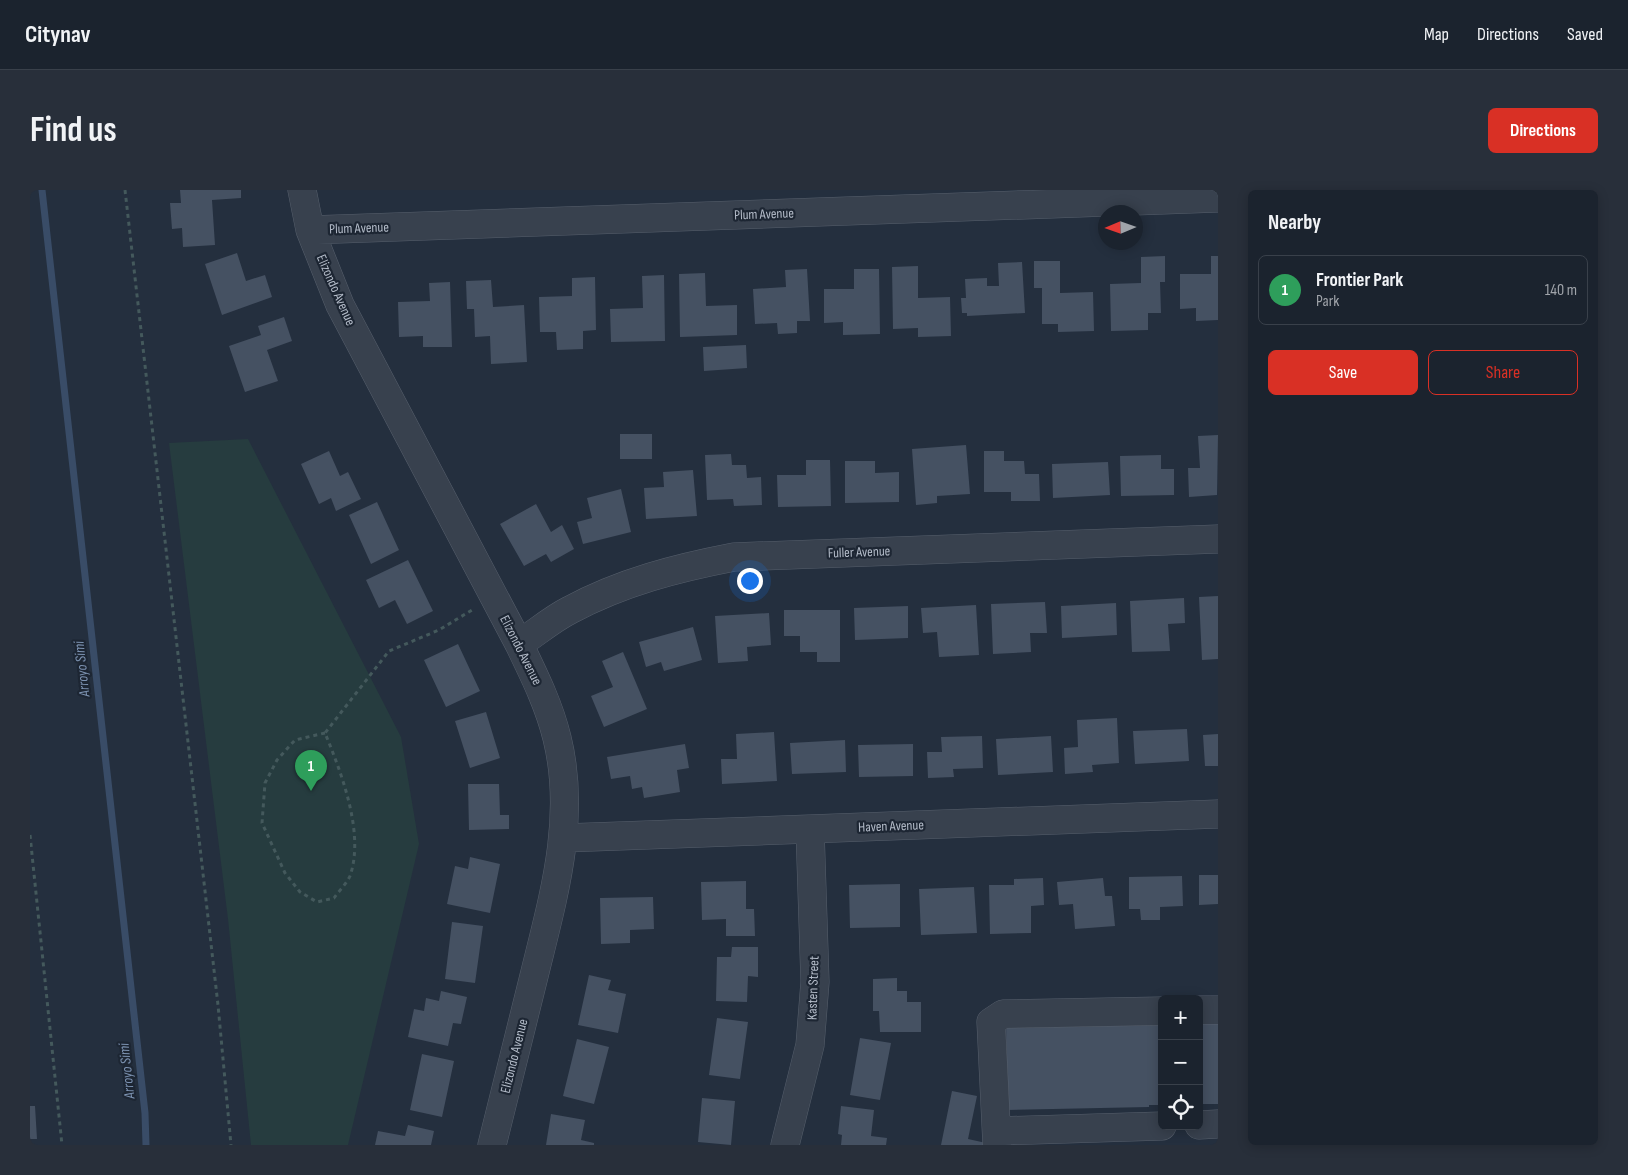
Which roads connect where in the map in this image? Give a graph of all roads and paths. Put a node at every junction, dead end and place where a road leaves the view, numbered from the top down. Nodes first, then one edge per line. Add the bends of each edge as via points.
1 (124, 190) edge
2 (302, 190) edge
3 (1218, 198) edge
4 (310, 230) junction
5 (1218, 539) edge
6 (494, 597) junction
7 (519, 644) junction
8 (325, 733) junction
9 (1218, 814) edge
10 (810, 829) junction
11 (30, 835) edge
12 (564, 838) junction
13 (1203, 1010) edge
14 (1218, 1010) edge
15 (1158, 1011) edge
16 (1218, 1124) edge
17 (1203, 1125) edge
18 (1158, 1126) edge
19 (997, 1138) edge
20 (62, 1145) edge
21 (231, 1145) edge
22 (492, 1145) edge
23 (785, 1145) edge

1 - 21 path via 218,1005
2 - 4 street, Elizondo Avenue
3 - 4 street, Plum Avenue
4 - 6 street, Elizondo Avenue via 340,305
5 - 7 street, Fuller Avenue via 734,557 673,569 619,588 569,610
6 - 7 street, Elizondo Avenue
6 - 8 path via 439,630 389,650
7 - 12 street, Elizondo Avenue via 543,692 558,739 565,788
8 - 8 path via 344,779 355,837 350,876 334,898 317,902 300,892 286,873 262,823 265,783 276,760 296,740
9 - 10 street, Haven Avenue
10 - 12 street, Haven Avenue
10 - 23 street, Kasten Street via 816,982 810,1044
11 - 20 path
12 - 22 street, Elizondo Avenue via 556,885
13 - 14 street
15 - 19 street via 1003,1014 992,1022
16 - 17 street
18 - 19 street

